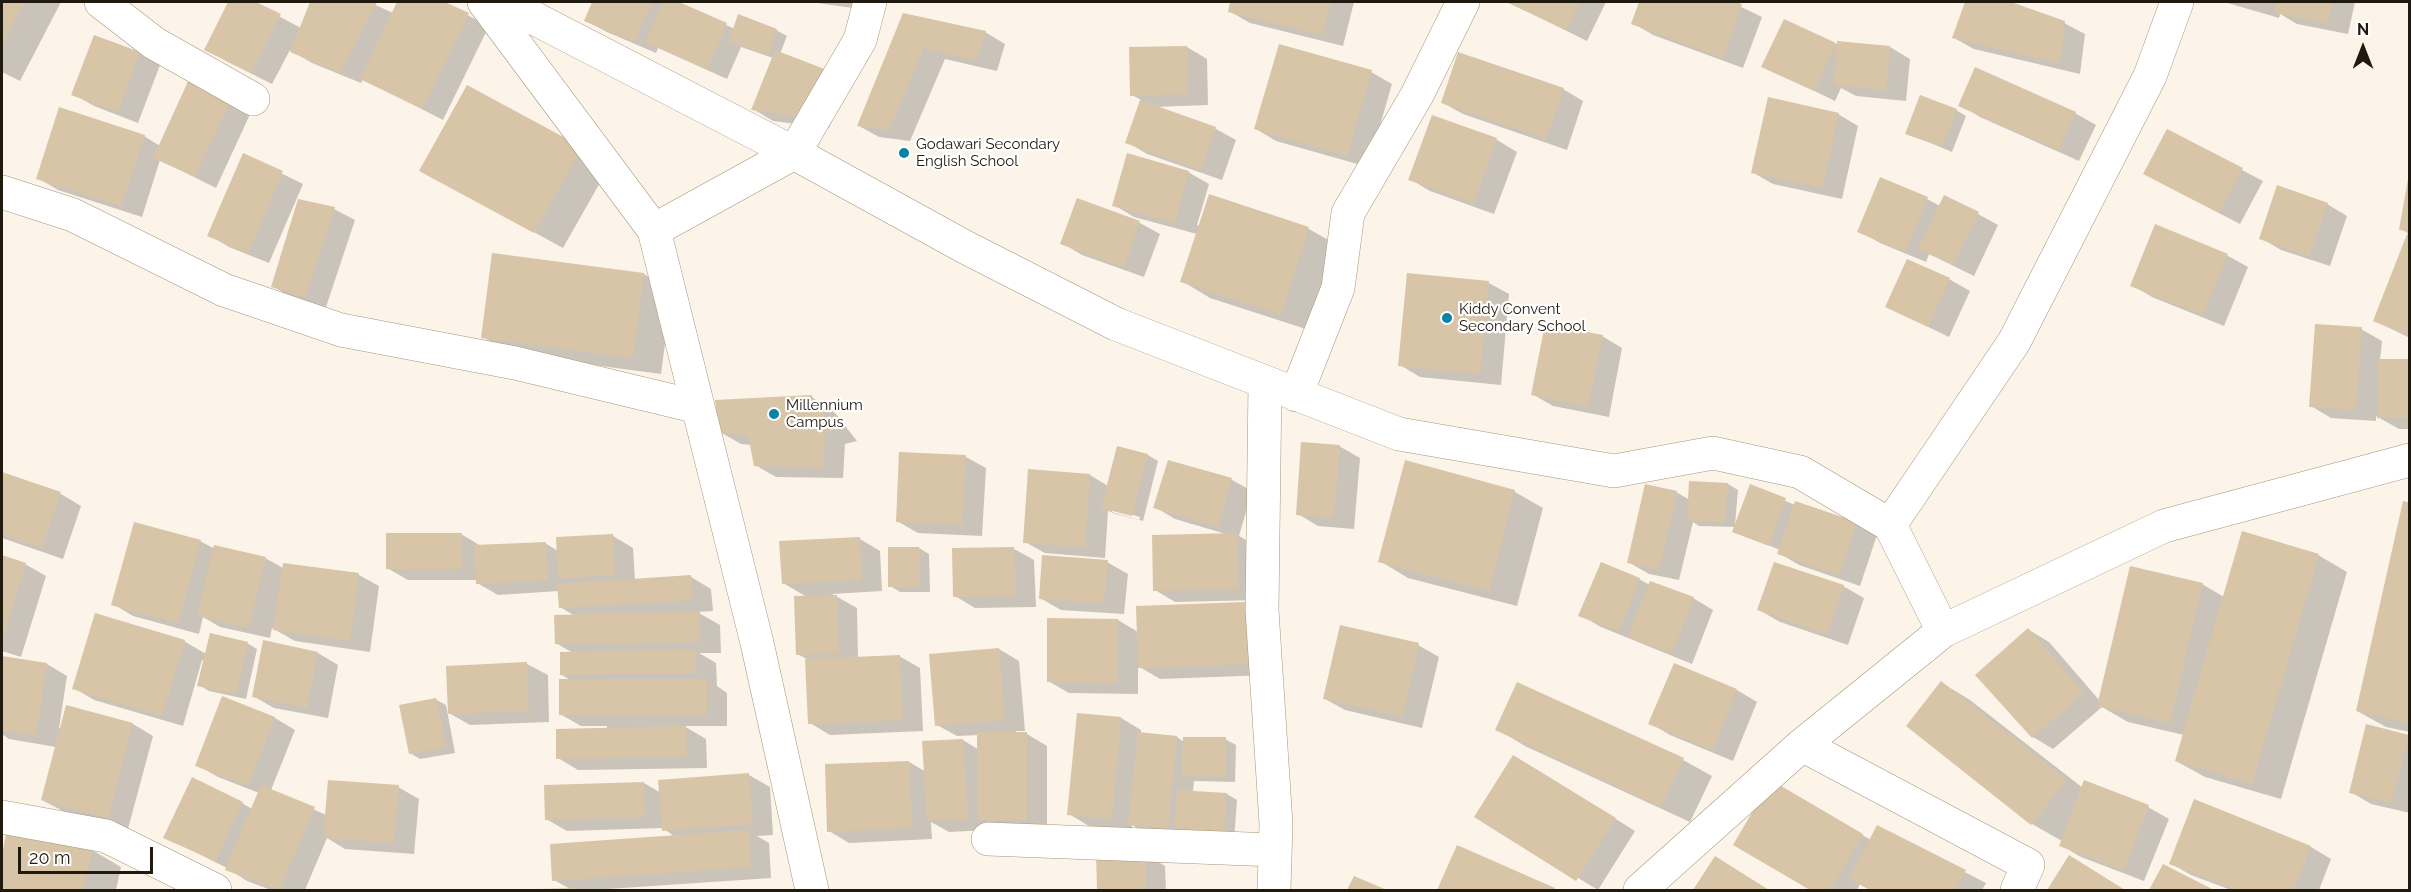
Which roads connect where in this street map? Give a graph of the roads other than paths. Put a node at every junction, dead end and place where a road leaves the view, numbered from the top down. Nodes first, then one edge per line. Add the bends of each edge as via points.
1 (101, 2) edge
2 (484, 2) edge
3 (503, 2) edge
4 (870, 2) edge
5 (1463, 2) edge
6 (2177, 2) edge
7 (253, 99) dead end
8 (794, 153) junction
9 (2, 192) edge
10 (654, 230) junction
11 (1265, 383) junction
12 (1296, 395) junction
13 (698, 407) junction
14 (2409, 460) edge
15 (1890, 525) junction
16 (1943, 631) junction
17 (1802, 745) junction
18 (2, 817) edge
19 (988, 839) dead end
20 (1275, 849) junction
21 (215, 891) edge
22 (812, 891) edge
23 (1274, 891) edge
24 (1640, 891) edge
25 (2018, 891) edge

1 - 7 street via 154,43
2 - 10 street
3 - 8 street
4 - 8 street via 860,40
5 - 12 street via 1417,95 1348,213 1338,288
6 - 15 street via 2151,76 2014,342
8 - 10 street
8 - 11 street via 1116,324
9 - 13 street via 73,215 224,290 341,330 515,363
10 - 13 street
11 - 12 street
11 - 20 street via 1262,610
12 - 15 street via 1399,434 1614,471 1713,453 1800,472
13 - 22 street via 757,643
14 - 16 street via 2164,526
15 - 16 street
16 - 17 street
17 - 24 street
17 - 25 street via 2028,865
18 - 21 street via 106,836
19 - 20 street
20 - 23 street

